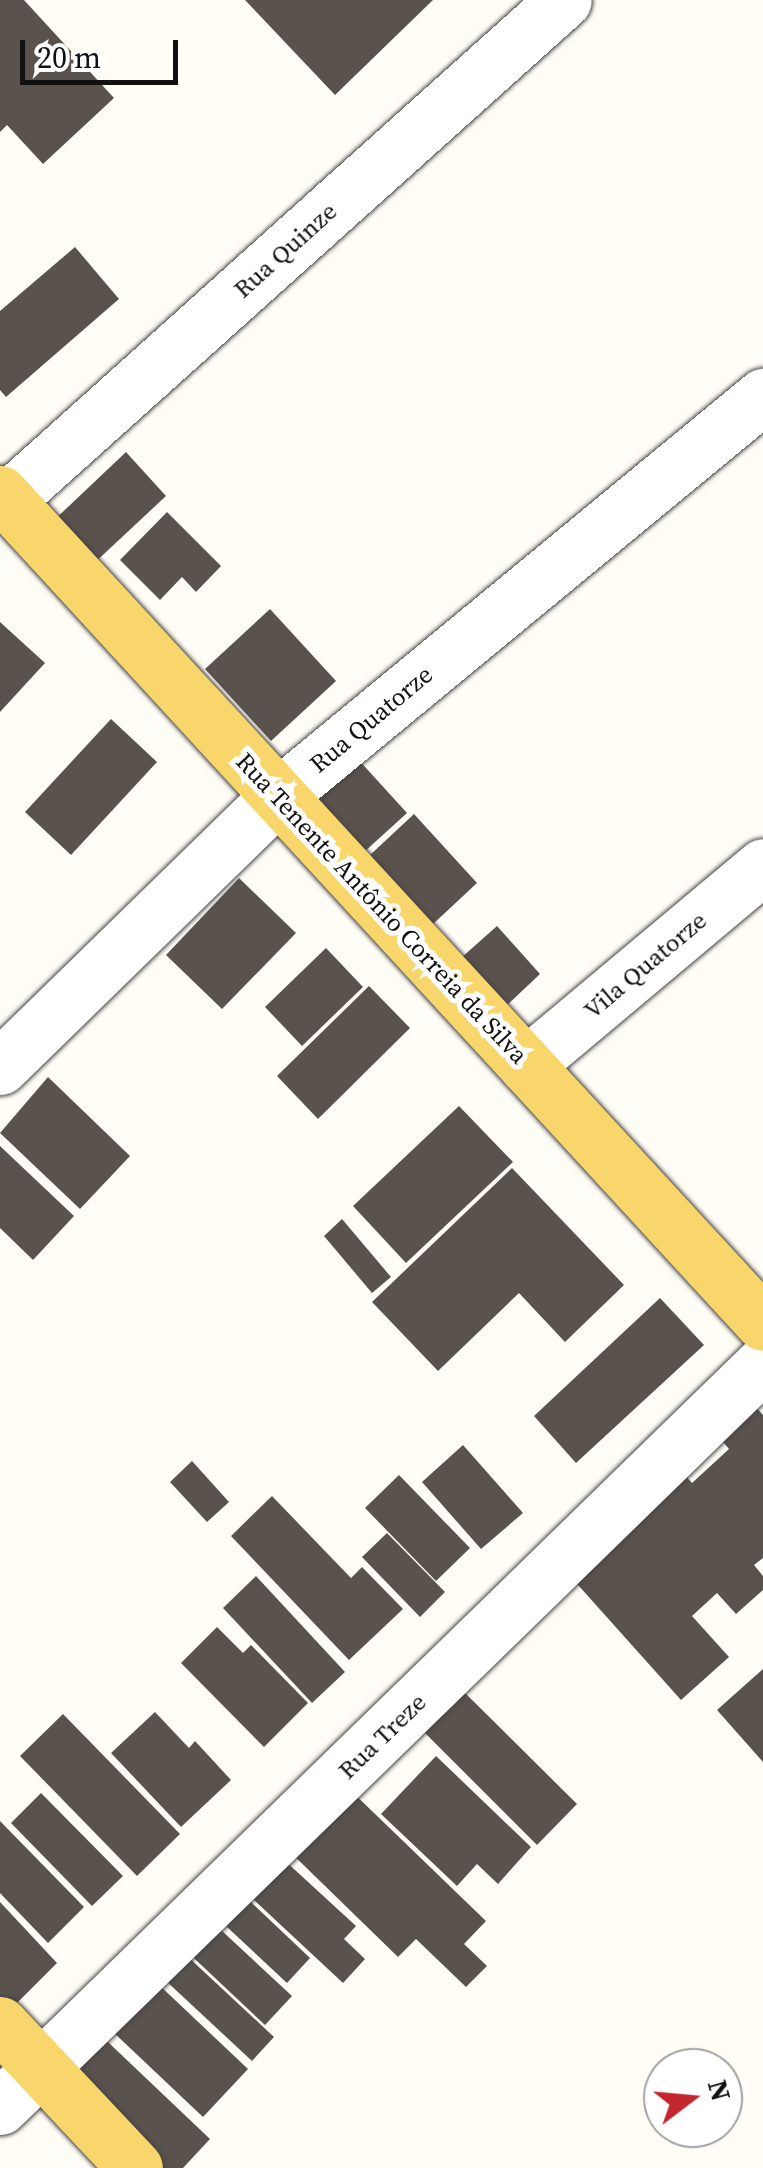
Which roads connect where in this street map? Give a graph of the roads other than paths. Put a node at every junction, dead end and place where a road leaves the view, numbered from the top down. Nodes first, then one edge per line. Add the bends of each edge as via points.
1 (564, 0) edge
2 (763, 396) edge
3 (3, 497) edge
4 (278, 796) junction
5 (763, 866) edge
6 (526, 1065) junction
7 (0, 1067) edge
8 (763, 1323) edge
9 (763, 1364) edge
10 (0, 2024) edge
11 (41, 2068) junction
12 (0, 2107) edge
13 (135, 2168) edge

1 - 3 street, Rua Quinze
2 - 4 street, Rua Quatorze
3 - 4 main road, Rua Tenente Antônio Correia da Silva
4 - 6 main road, Rua Tenente Antônio Correia da Silva
4 - 7 street, Rua Quatorze
5 - 6 street, Vila Quatorze
6 - 8 main road, Rua Tenente Antônio Correia da Silva
9 - 11 street, Rua Treze
10 - 11 main road
11 - 12 street, Rua Treze
11 - 13 main road

